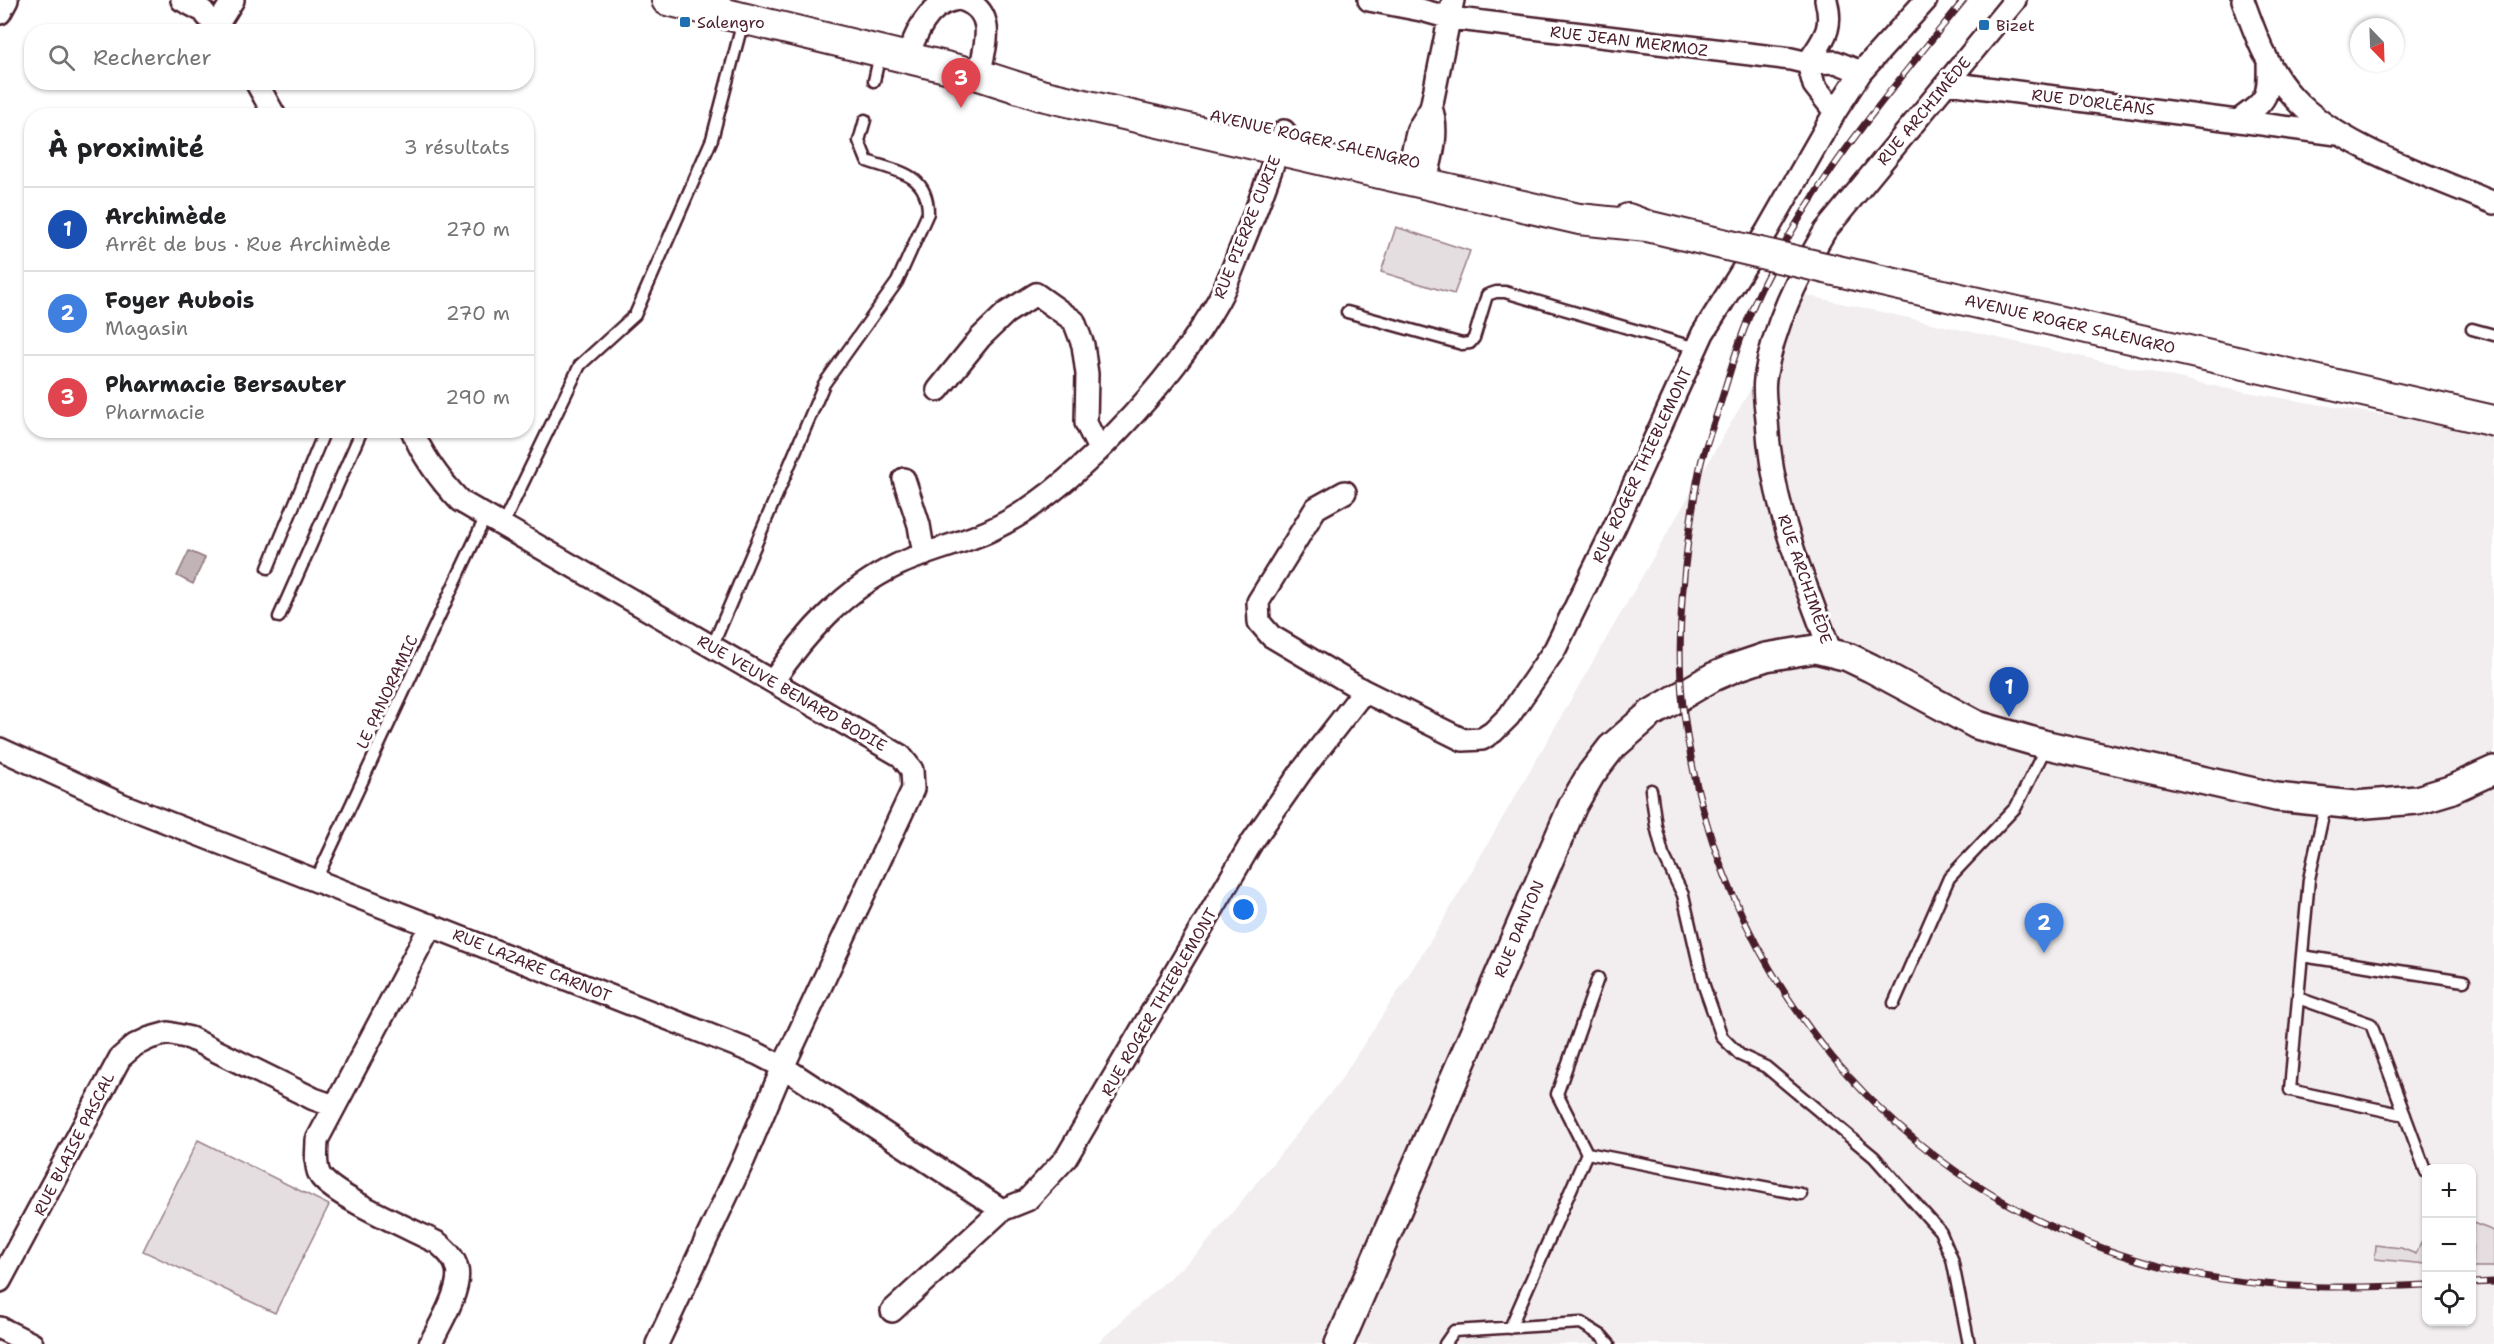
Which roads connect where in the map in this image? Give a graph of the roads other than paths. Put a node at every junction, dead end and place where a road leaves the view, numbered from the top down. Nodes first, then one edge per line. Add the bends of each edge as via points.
1 (7, 0) edge
2 (182, 0) edge
3 (233, 0) edge
4 (667, 0) edge
5 (1369, 0) edge
6 (1826, 0) edge
7 (1926, 0) edge
8 (2015, 0) edge
9 (2243, 0) edge
10 (964, 2) edge
11 (1451, 9) edge
12 (733, 12) junction
13 (0, 13) edge
14 (214, 24) edge
15 (221, 24) edge
16 (894, 54) junction
17 (2268, 61) junction
18 (1808, 63) junction
19 (1861, 72) junction
20 (979, 75) junction
21 (874, 81) dead end
22 (1948, 83) junction
23 (260, 90) edge
24 (271, 108) edge
25 (1835, 112) junction
26 (865, 120) dead end
27 (2239, 120) junction
28 (2337, 134) junction
29 (1281, 140) junction
30 (1418, 172) junction
31 (2494, 203) edge
32 (1347, 312) dead end
33 (2472, 329) dead end
34 (2494, 335) edge
35 (1696, 348) junction
36 (938, 390) dead end
37 (2494, 421) edge
38 (322, 438) edge
39 (358, 438) edge
40 (415, 438) edge
41 (1099, 449) junction
42 (904, 479) dead end
43 (1345, 492) dead end
44 (489, 524) junction
45 (924, 555) junction
46 (268, 568) dead end
47 (279, 617) dead end
48 (712, 646) junction
49 (1831, 653) junction
50 (773, 681) junction
51 (1364, 691) junction
52 (2043, 744) junction
53 (0, 749) edge
54 (2494, 770) edge
55 (1651, 790) dead end
56 (2326, 802) junction
57 (319, 874) junction
58 (430, 925) junction
59 (2302, 956) junction
60 (1598, 978) dead end
61 (2464, 981) dead end
62 (2298, 998) junction
63 (1894, 1004) dead end
64 (783, 1067) junction
65 (334, 1106) junction
66 (2405, 1115) junction
67 (1587, 1153) junction
68 (2424, 1164) edge
69 (1801, 1194) dead end
70 (1002, 1210) junction
71 (0, 1281) edge
72 (892, 1311) dead end
73 (0, 1328) edge
74 (1510, 1328) junction
75 (32, 1344) edge
76 (430, 1344) edge
77 (657, 1344) edge
78 (1339, 1344) edge
79 (1445, 1344) edge
80 (1609, 1344) edge
81 (1969, 1344) edge

1 - 13 street
2 - 14 street via 203,11
3 - 15 street
4 - 12 main road, AVENUE ROGER SALENGRO
5 - 11 street, RUE JEAN MERMOZ via 1421,10
6 - 18 street via 1828,33
7 - 19 street
8 - 22 street, RUE ARCHIMÈDE
9 - 17 street
10 - 16 street via 933,10 918,32
10 - 20 street via 986,23
11 - 18 street, RUE JEAN MERMOZ
11 - 30 street via 1431,108 1435,119
12 - 16 main road, AVENUE ROGER SALENGRO
12 - 44 lane, LE PANORAMIC via 712,139 635,315 580,365
16 - 20 main road, AVENUE ROGER SALENGRO
16 - 21 lane
17 - 27 street via 2263,103
17 - 28 street via 2292,97
18 - 19 street, RUE JEAN MERMOZ via 1836,62
18 - 25 street via 1814,85
19 - 25 street, RUE ROGER THIEBLEMONT
20 - 29 main road, AVENUE ROGER SALENGRO via 1041,95
22 - 27 street, RUE D'ORLÉANS
22 - 49 street, RUE ARCHIMÈDE via 1825,231 1783,311 1765,380 1769,453 1784,526
23 - 24 street
25 - 35 street, RUE ROGER THIEBLEMONT
26 - 48 lane via 859,141 867,160 917,179 928,201 928,213 897,282 824,384
27 - 28 street, RUE D'ORLÉANS
28 - 31 street
29 - 30 main road, AVENUE ROGER SALENGRO
29 - 41 street, RUE PIERRE CURIE via 1267,185 1219,299 1190,345 1155,389
30 - 37 main road, AVENUE ROGER SALENGRO, bridge via 1582,202 1647,226
32 - 35 lane via 1470,343 1487,295 1505,292
33 - 34 lane
35 - 51 street, RUE ROGER THIEBLEMONT via 1555,649 1501,724 1482,740 1463,740
36 - 41 street via 980,338 1006,313 1036,294 1074,321 1083,345 1087,374 1086,423
38 - 46 lane
39 - 47 lane
40 - 44 street, RUE VEUVE BENARD BODIE via 447,487
41 - 45 street, RUE PIERRE CURIE via 1037,504 991,531
42 - 45 street
43 - 51 street, RUE ROGER THIEBLEMONT via 1316,508 1258,602 1259,622 1271,636
44 - 48 street, RUE VEUVE BENARD BODIE
44 - 57 lane, LE PANORAMIC
45 - 50 street, RUE PIERRE CURIE via 897,565 854,590 828,611
48 - 50 street, RUE VEUVE BENARD BODIE
49 - 52 street, RUE ARCHIMÈDE via 1871,668 1977,725
49 - 78 street, RUE DANTON via 1815,649 1766,657 1713,677 1635,725 1590,774 1545,867
50 - 64 street, RUE VEUVE BENARD BODIE via 901,756 912,770 912,789
51 - 70 street, RUE ROGER THIEBLEMONT via 1252,842 1066,1158 1028,1200
52 - 56 street, RUE ARCHIMÈDE via 2276,797
52 - 63 lane via 2041,757 2016,807 1949,878
53 - 57 street, RUE LAZARE CARNOT via 123,804
54 - 56 street, RUE ARCHIMÈDE via 2416,800 2355,805
55 - 81 lane via 1663,854 1683,894 1704,986 1722,1037 1740,1056 1766,1067 1874,1157 1940,1231 1952,1259
56 - 59 lane via 2308,879
57 - 58 street, RUE LAZARE CARNOT
58 - 64 street, RUE LAZARE CARNOT
58 - 65 street
59 - 61 lane
59 - 62 lane
60 - 67 lane via 1557,1094
62 - 66 lane via 2371,1024
62 - 66 lane via 2290,1090
64 - 70 street
64 - 77 street
65 - 71 street, RUE BLAISE PASCAL via 190,1038 168,1034 135,1045 120,1058 105,1081
65 - 76 street via 317,1140 320,1175 336,1190 438,1243 458,1270 457,1287
66 - 68 lane
67 - 69 lane
67 - 74 lane
70 - 72 street, RUE ROGER THIEBLEMONT
73 - 75 street
74 - 79 lane via 1454,1331
74 - 80 lane via 1581,1323

